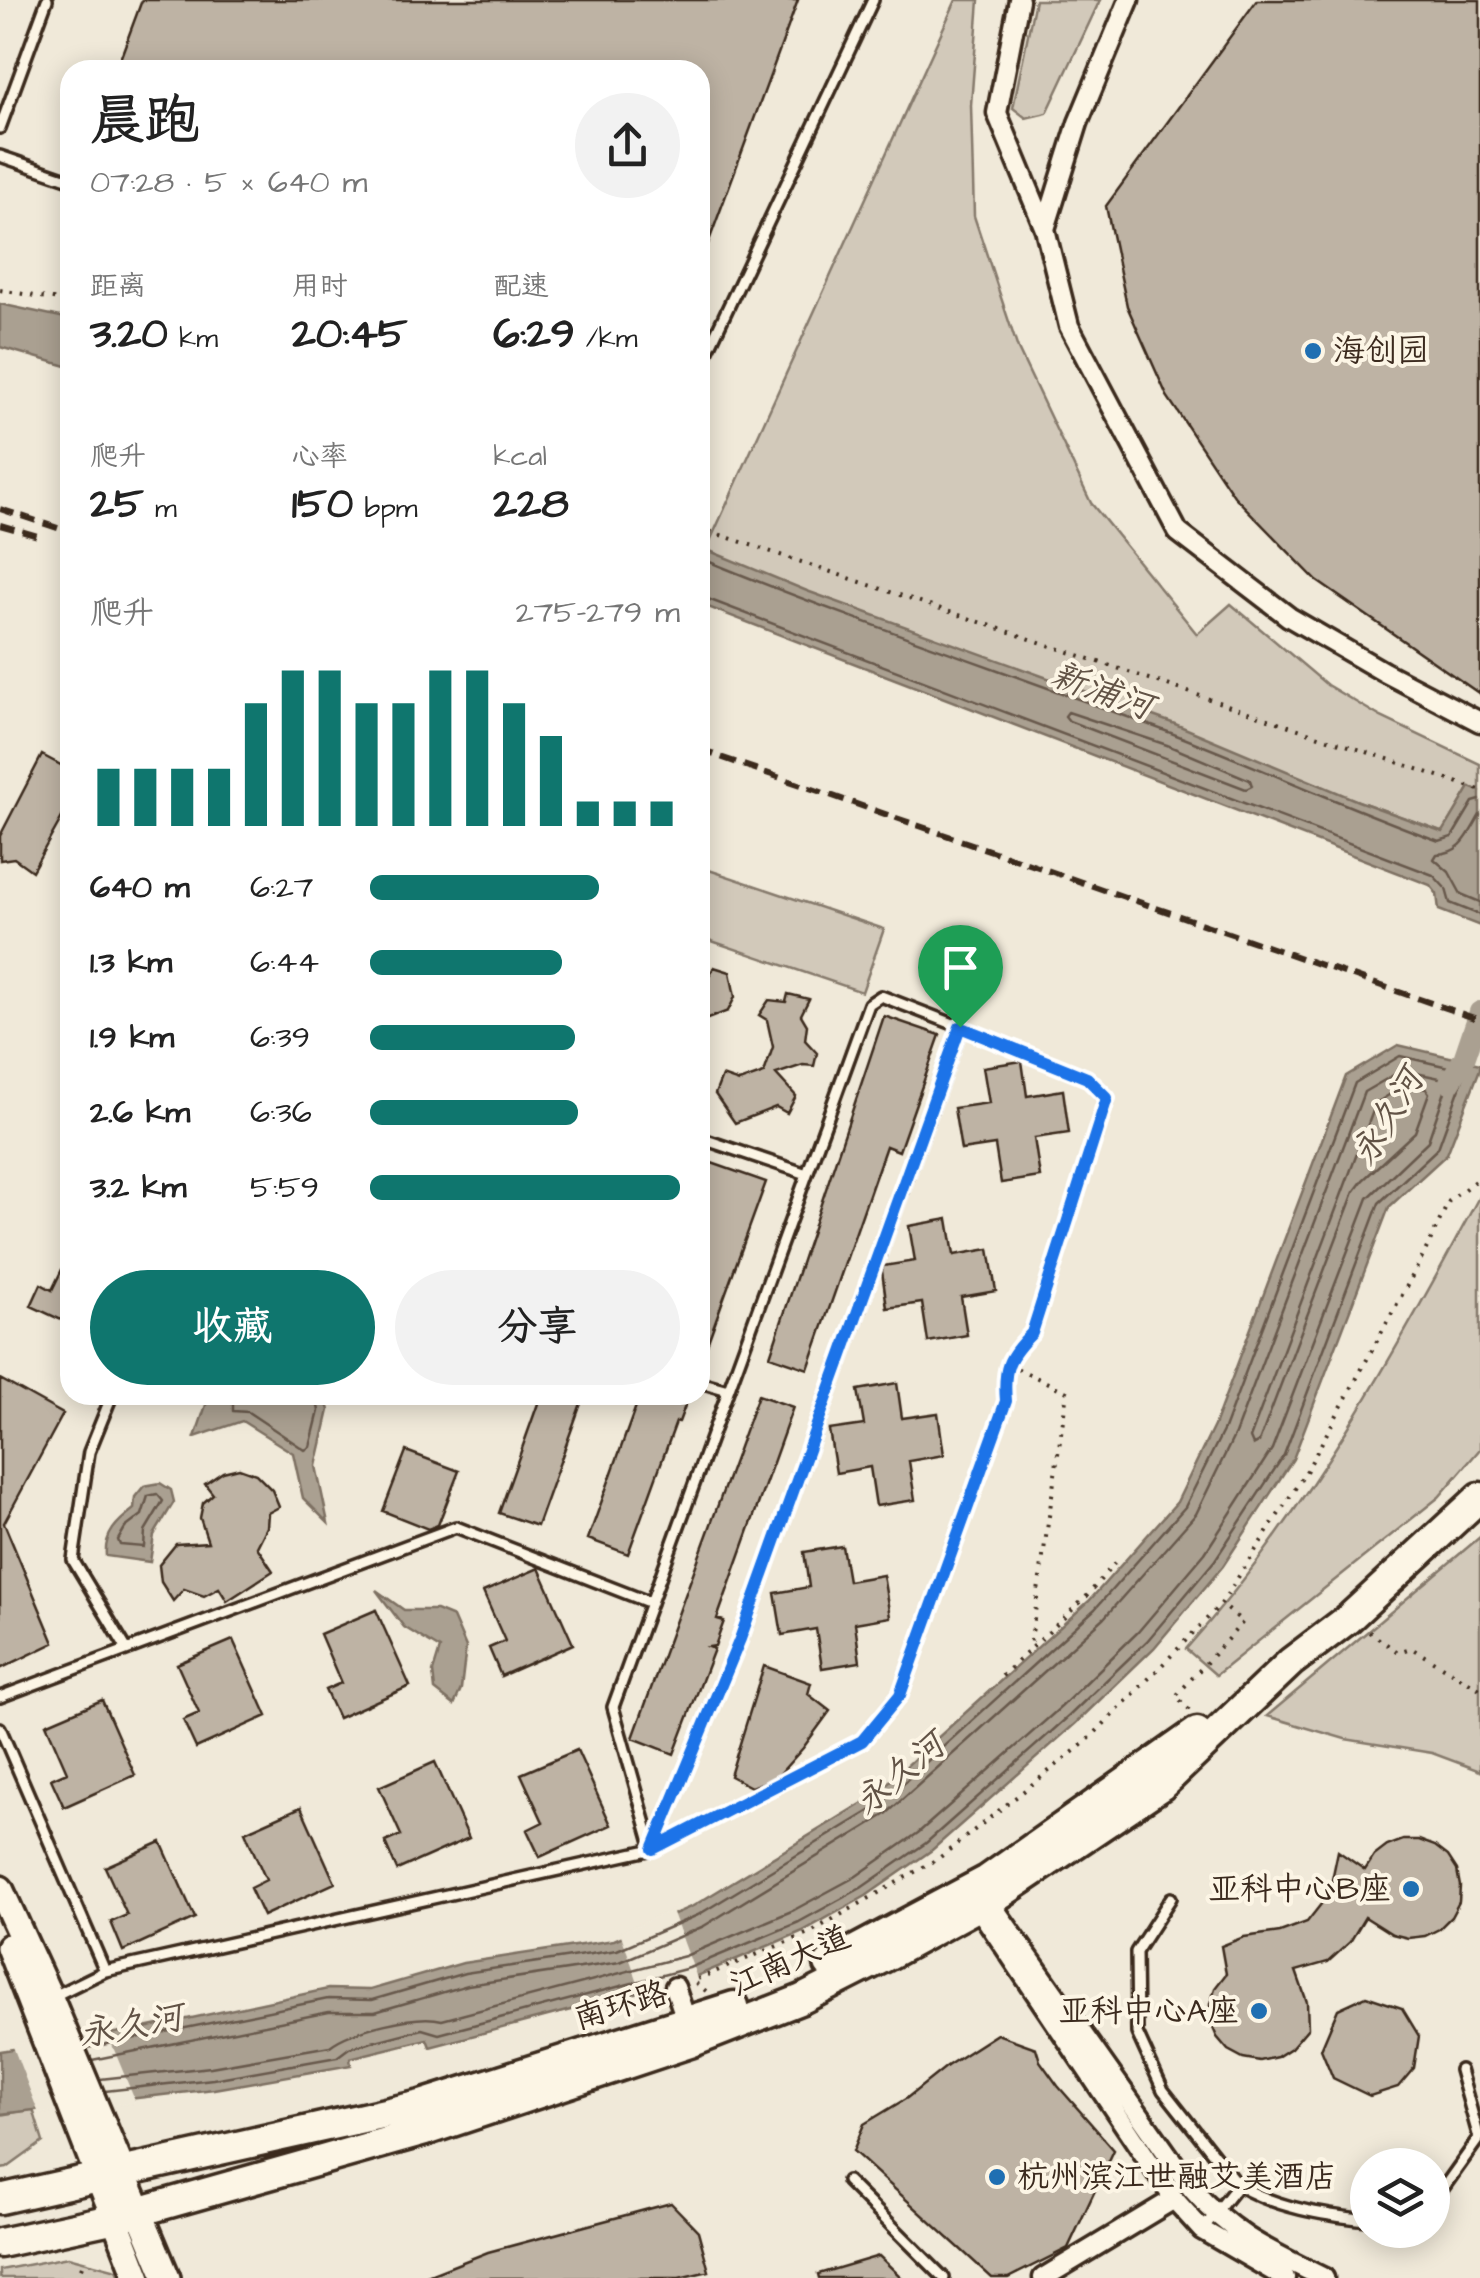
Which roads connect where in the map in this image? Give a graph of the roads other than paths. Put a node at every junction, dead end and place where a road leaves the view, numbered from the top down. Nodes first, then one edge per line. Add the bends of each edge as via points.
1 (47, 0) edge
2 (873, 0) edge
3 (1019, 0) edge
4 (1130, 0) edge
5 (0, 128) edge
6 (0, 156) edge
7 (60, 177) edge
8 (1045, 229) junction
9 (710, 346) edge
10 (1480, 722) edge
11 (710, 1141) edge
12 (807, 1174) junction
13 (710, 1385) edge
14 (728, 1390) junction
15 (108, 1405) edge
16 (1480, 1497) edge
17 (651, 1603) junction
18 (126, 1648) junction
19 (1291, 1662) junction
20 (0, 1696) edge
21 (0, 1728) edge
22 (653, 1849) junction
23 (0, 1889) edge
24 (1171, 1898) dead end
25 (983, 1904) junction
26 (0, 1926) edge
27 (105, 1970) junction
28 (674, 1987) dead end
29 (49, 2012) junction
30 (687, 2023) junction
31 (1460, 2070) dead end
32 (112, 2175) junction
33 (1450, 2179) edge
34 (848, 2181) dead end
35 (1238, 2185) junction
36 (0, 2199) edge
37 (1174, 2199) junction
38 (128, 2214) junction
39 (1350, 2218) edge
40 (1208, 2223) junction
41 (0, 2243) edge
42 (138, 2278) edge
43 (167, 2278) edge
44 (944, 2278) edge
45 (1043, 2278) edge
46 (1285, 2278) edge
47 (1324, 2278) edge

1 - 5 lane
2 - 9 lane
3 - 8 street via 997,113
4 - 8 street via 1078,123
6 - 7 lane
8 - 10 street via 1068,326 1178,532 1289,618
11 - 12 lane
12 - 14 lane
12 - 22 lane via 869,1004 881,996 960,1027 740,1639
13 - 14 lane
14 - 17 lane
15 - 18 lane via 89,1452 73,1560
16 - 19 main road, 江南大道 via 1348,1619
17 - 18 lane via 456,1527
17 - 22 lane via 613,1707
18 - 20 lane
19 - 25 main road, 江南大道 via 1161,1786
19 - 30 main road, 南环路 via 988,1880 792,1984
21 - 27 lane
22 - 27 lane
23 - 29 main road
24 - 35 lane via 1136,1952 1137,2032 1162,2090
25 - 37 street
25 - 38 main road, 江南大道 via 802,1999 690,2043 425,2132
25 - 40 street via 1192,2189
26 - 29 main road
27 - 29 lane
28 - 30 street
29 - 32 main road
30 - 32 main road, 南环路 via 421,2104
31 - 33 lane via 1480,2138
32 - 36 main road
32 - 38 main road
34 - 44 lane
35 - 39 lane via 1254,2195
35 - 40 lane
37 - 40 street
37 - 45 street
38 - 41 main road, 江南大道
38 - 42 main road
38 - 43 main road
40 - 46 street
40 - 47 street

